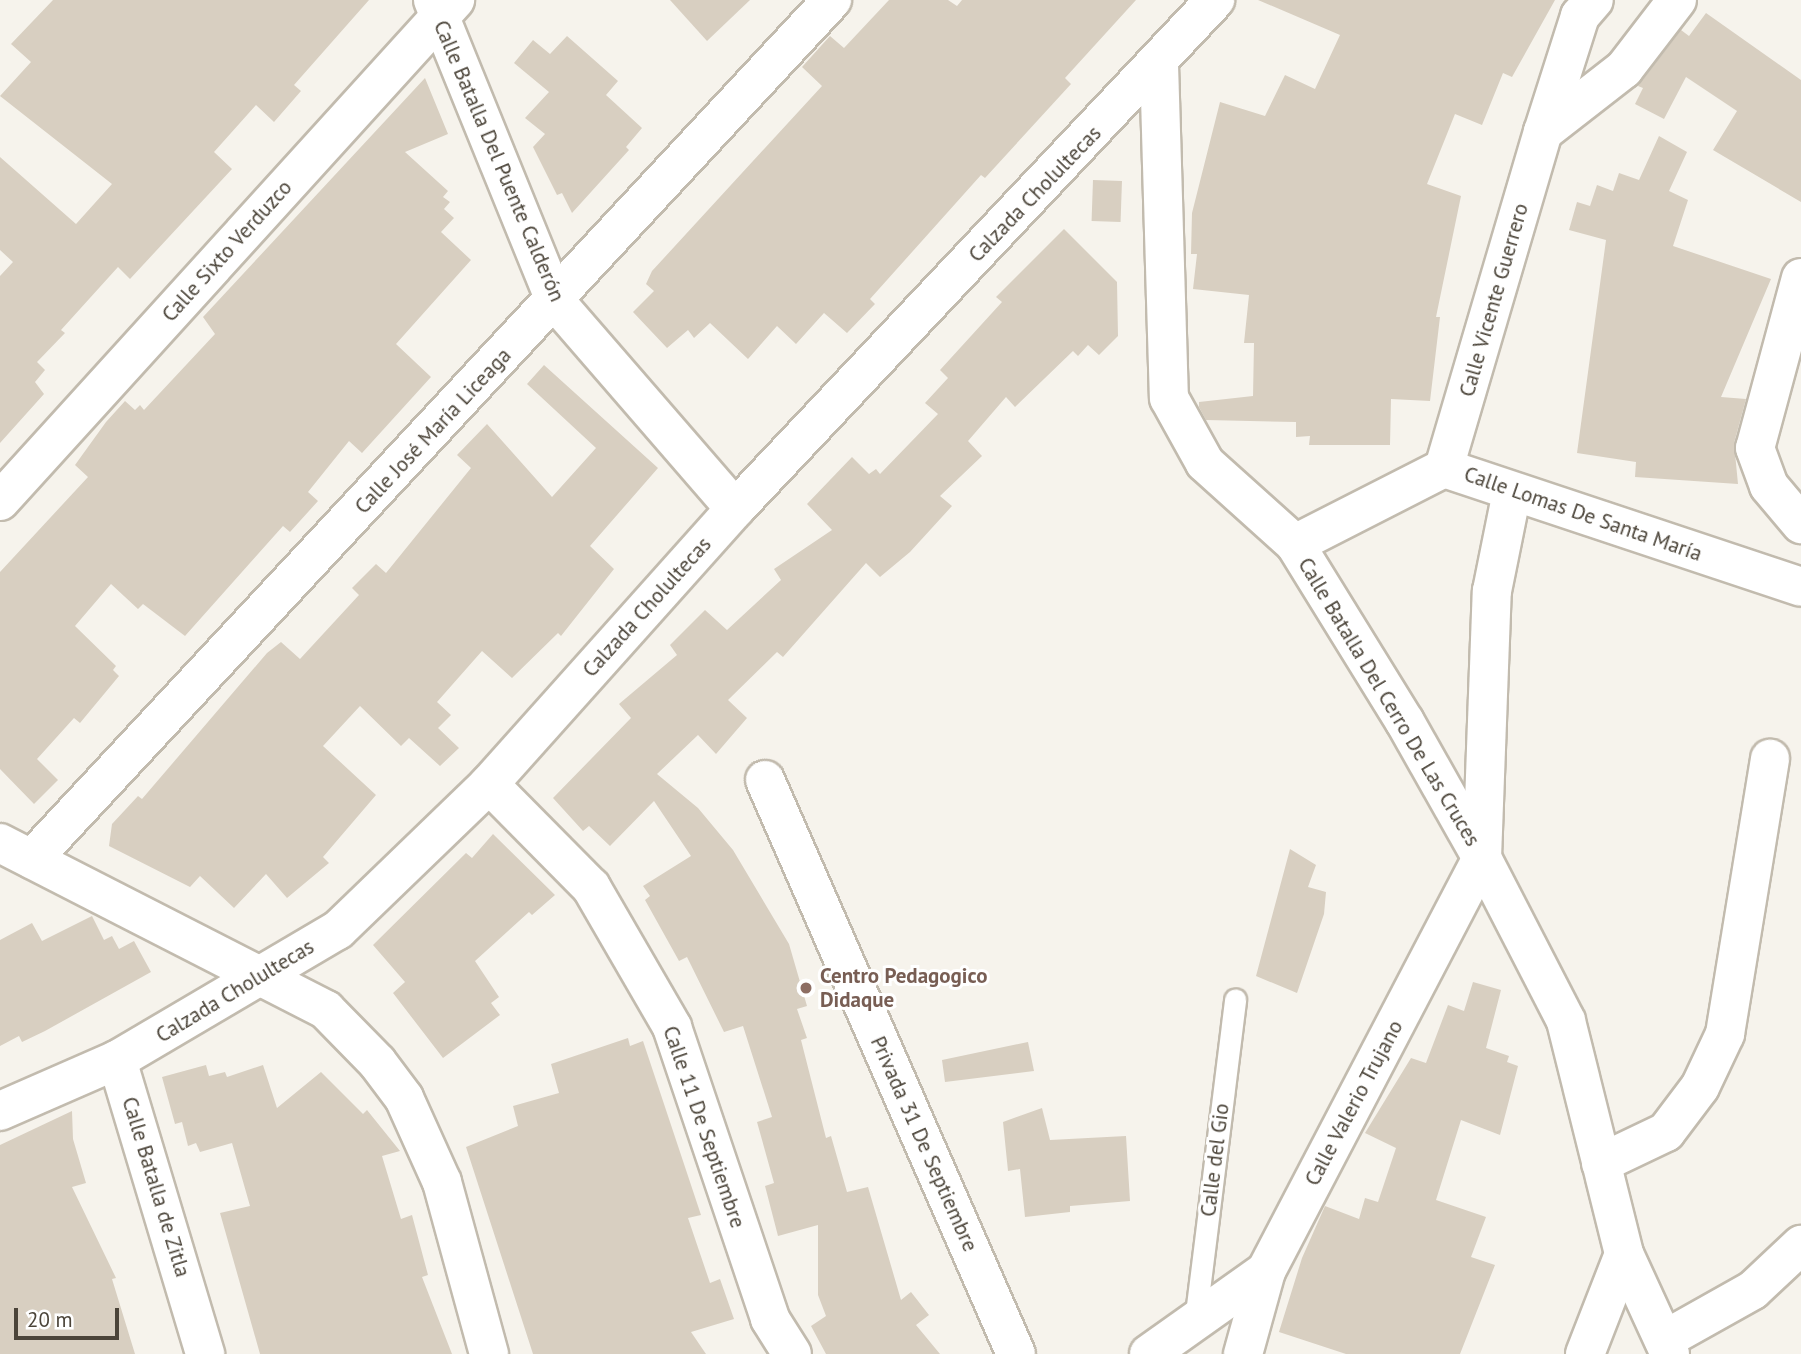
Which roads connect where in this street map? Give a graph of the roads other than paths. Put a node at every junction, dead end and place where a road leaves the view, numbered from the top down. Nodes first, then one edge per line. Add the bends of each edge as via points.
1 (832, 0) edge
2 (1215, 0) edge
3 (1594, 0) edge
4 (1677, 0) edge
5 (442, 6) edge
6 (1159, 64) junction
7 (1543, 132) junction
8 (1801, 278) edge
9 (555, 301) junction
10 (1444, 468) junction
11 (1512, 492) junction
12 (0, 502) edge
13 (735, 509) junction
14 (1801, 524) edge
15 (1295, 544) junction
16 (1801, 587) edge
17 (1770, 759) dead end
18 (765, 780) dead end
19 (489, 783) junction
20 (16, 851) edge
21 (1482, 858) junction
22 (262, 975) junction
23 (1235, 999) dead end
24 (117, 1060) junction
25 (0, 1111) edge
26 (1601, 1163) junction
27 (1801, 1245) edge
28 (1625, 1254) junction
29 (1266, 1271) junction
30 (1195, 1322) junction
31 (1667, 1347) edge
32 (205, 1354) edge
33 (489, 1354) edge
34 (792, 1354) edge
35 (1016, 1354) edge
36 (1149, 1354) edge
37 (1243, 1354) edge
38 (1585, 1354) edge

1 - 9 street, Calle José María Liceaga
2 - 6 street, Calzada Cholultecas
3 - 7 street, Calle Vicente Guerrero via 1580,16
4 - 7 street via 1624,69
5 - 9 street, Calle Batalla Del Puente Calderón
5 - 12 street, Calle Sixto Verduzco
6 - 13 street, Calzada Cholultecas
6 - 15 street, Calle Batalla Del Cerro De Las Cruces via 1169,398 1205,463
7 - 10 street, Calle Vicente Guerrero
8 - 14 street via 1755,448 1769,486
9 - 13 street, Calle Batalla Del Puente Calderón
9 - 20 street, Calle José María Liceaga
10 - 11 street, Calle Lomas De Santa María
10 - 15 street, Calle Lomas De Santa María
11 - 16 street, Calle Lomas De Santa María
11 - 21 street via 1492,591
13 - 19 street, Calzada Cholultecas
15 - 21 street, Calle Batalla Del Cerro De Las Cruces
17 - 26 street via 1725,1034 1700,1087 1666,1132
18 - 35 street, Privada 31 De Septiembre
19 - 22 street, Calzada Cholultecas via 338,930
19 - 34 street, Calle 11 De Septiembre via 591,887 671,1027 770,1319
20 - 22 street
21 - 26 street, Calle Batalla Del Cerro De Las Cruces via 1566,1021
21 - 29 street, Calle Valerio Trujano
22 - 24 street, Calzada Cholultecas
22 - 33 street via 326,1010 377,1062 404,1098 442,1182
23 - 30 lane, Calle del Gio
24 - 25 street, Calzada Cholultecas
24 - 32 street, Calle Batalla de Zitla
26 - 28 street, Calle Batalla Del Cerro De Las Cruces
27 - 31 street via 1753,1290
28 - 31 street, Calle Batalla Del Cerro De Las Cruces
28 - 38 street
29 - 30 street
29 - 37 street, Calle Valerio Trujano
30 - 36 street

